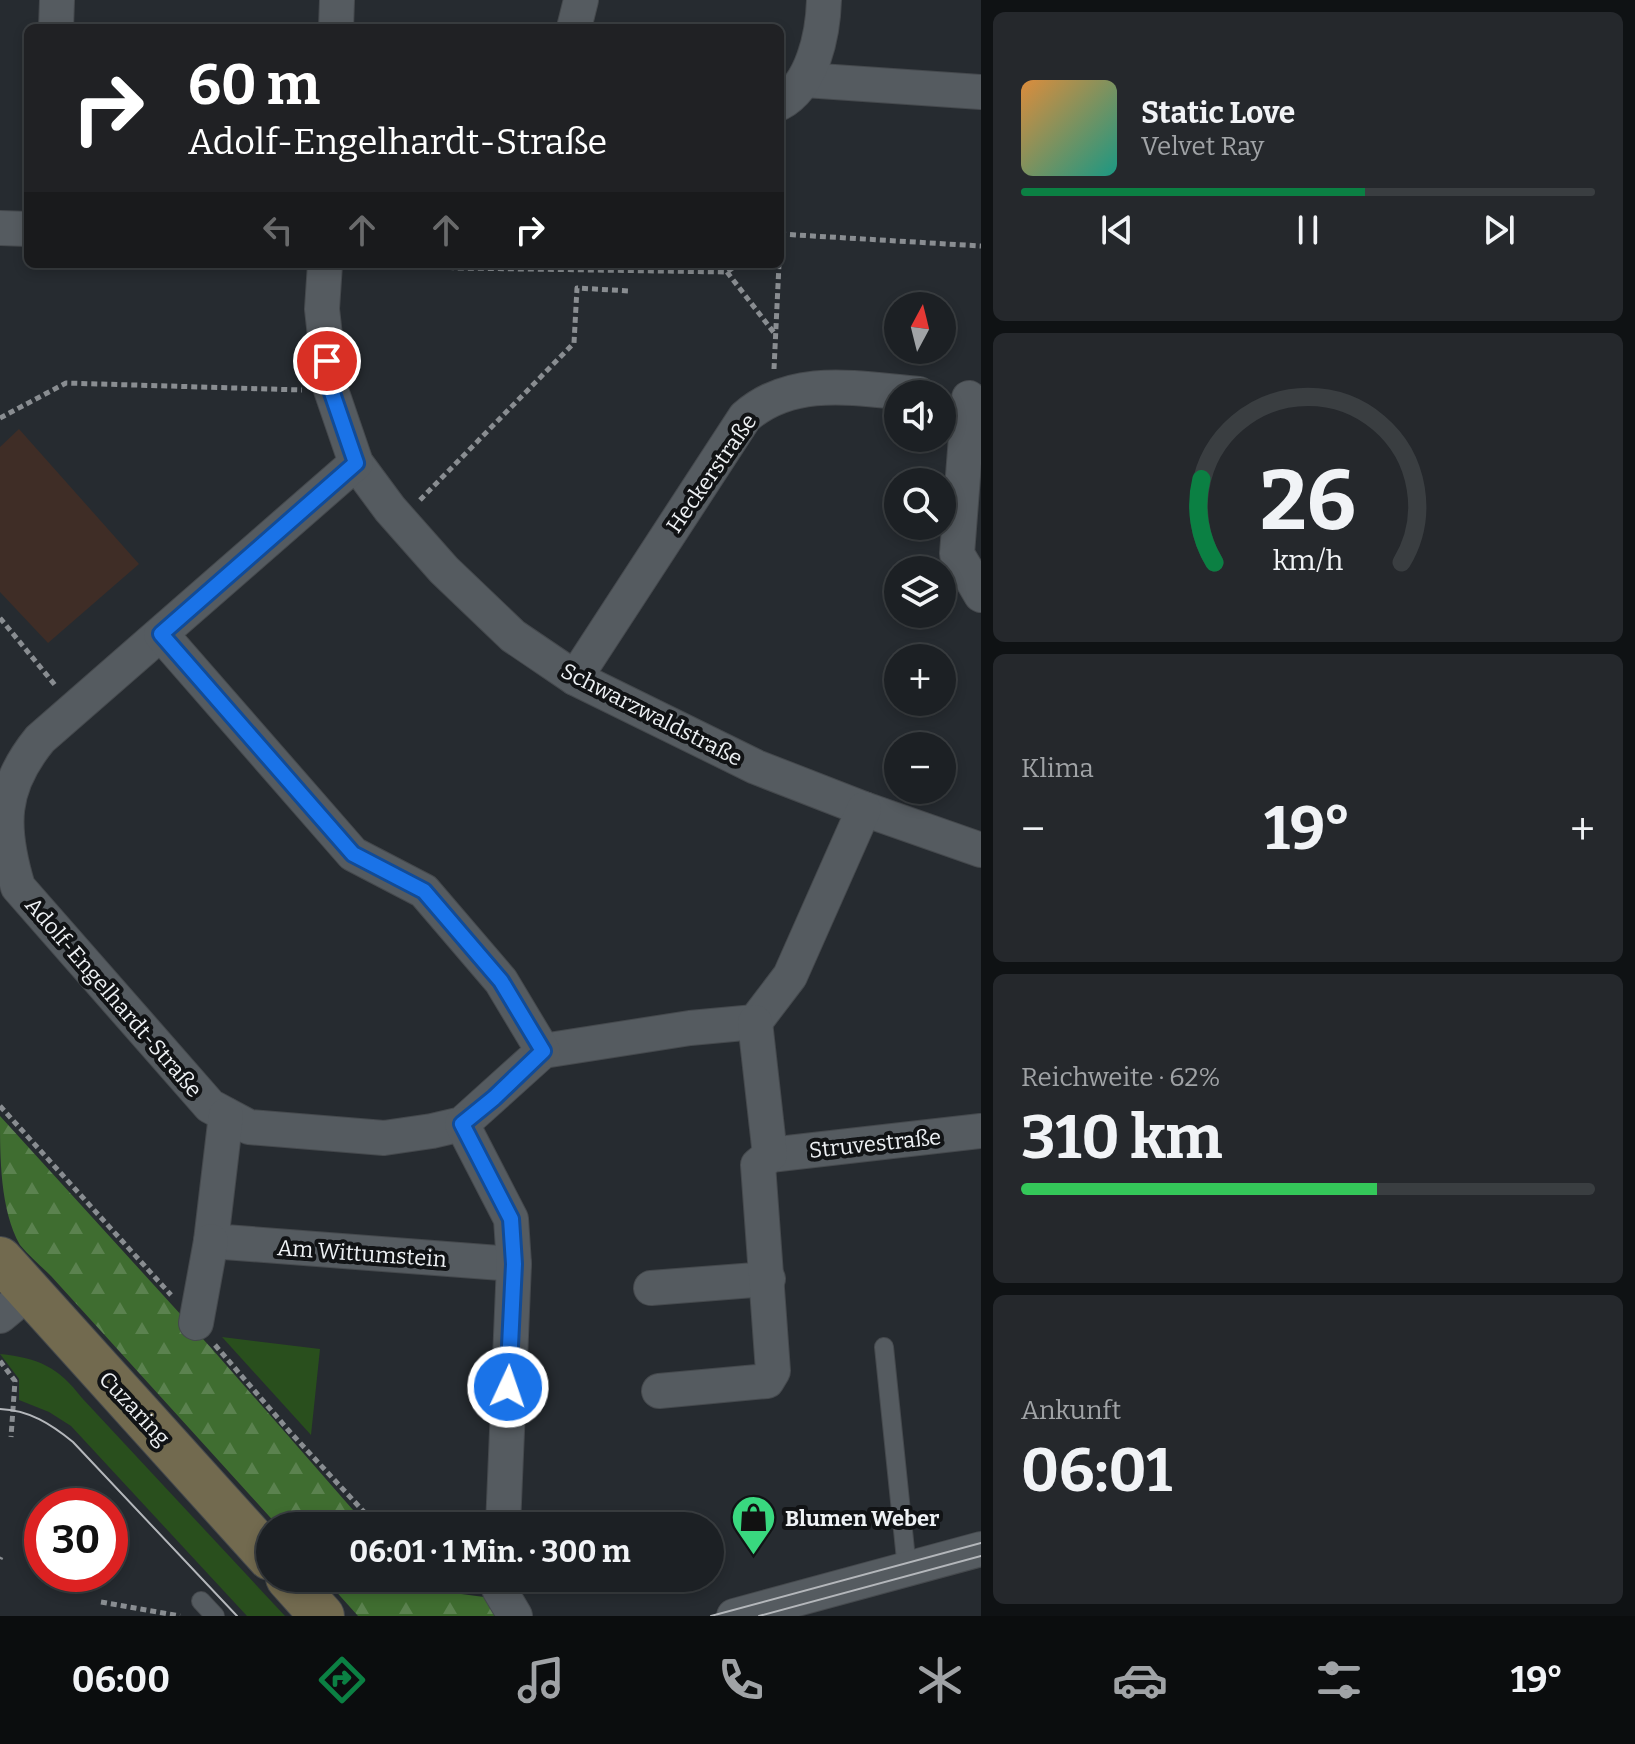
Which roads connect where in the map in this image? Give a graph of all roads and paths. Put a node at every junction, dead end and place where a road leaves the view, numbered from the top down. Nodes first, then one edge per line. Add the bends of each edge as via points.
1 (57, 0) edge
2 (337, 0) edge
3 (581, 0) edge
4 (824, 0) edge
5 (56, 24) edge
6 (336, 24) edge
7 (576, 24) edge
8 (805, 80) junction
9 (981, 92) edge
10 (784, 99) edge
11 (0, 228) edge
12 (24, 229) edge
13 (784, 236) edge
14 (981, 246) edge
15 (325, 268) edge
16 (601, 268) edge
17 (732, 268) edge
18 (779, 268) edge
19 (727, 272) junction
20 (629, 291) dead end
21 (776, 334) junction
22 (331, 390) junction
23 (884, 391) edge
24 (775, 397) junction
25 (964, 398) edge
26 (0, 418) edge
27 (356, 463) junction
28 (399, 520) junction
29 (981, 595) edge
30 (0, 618) edge
31 (161, 634) junction
32 (575, 678) junction
33 (75, 709) junction
34 (864, 809) junction
35 (981, 850) edge
36 (755, 1022) junction
37 (543, 1051) junction
38 (226, 1115) junction
39 (462, 1124) junction
40 (981, 1131) edge
41 (770, 1155) junction
42 (211, 1241) junction
43 (0, 1259) edge
44 (514, 1264) junction
45 (768, 1279) junction
46 (651, 1288) dead end
47 (14, 1304) edge
48 (196, 1323) dead end
49 (884, 1347) dead end
50 (0, 1361) edge
51 (659, 1391) dead end
52 (11, 1437) dead end
53 (504, 1512) edge
54 (256, 1544) edge
55 (981, 1549) edge
56 (907, 1569) junction
57 (301, 1592) edge
58 (201, 1601) dead end
59 (101, 1602) dead end
60 (180, 1616) edge
61 (215, 1616) edge
62 (322, 1616) edge
63 (734, 1616) edge

1 - 5 street
2 - 6 street
3 - 7 street
4 - 8 street via 823,26
8 - 9 street
8 - 10 street
11 - 12 street
13 - 14 path
15 - 22 street, Schwarzwaldstraße via 322,309
16 - 19 path
17 - 19 path
18 - 21 path
19 - 21 path
20 - 28 path via 577,288 574,343
21 - 24 path
22 - 26 path via 66,383
22 - 27 street, Schwarzwaldstraße
23 - 24 street, Heckerstraße via 805,387
24 - 32 street, Heckerstraße via 745,417
25 - 29 street via 957,554
27 - 28 street, Schwarzwaldstraße
27 - 31 street, Adolf-Engelhardt-Straße
28 - 32 street, Schwarzwaldstraße via 513,636
30 - 33 path
31 - 33 street, Adolf-Engelhardt-Straße
31 - 37 street via 353,854 424,891 501,981
32 - 34 street, Schwarzwaldstraße via 756,767
33 - 38 street, Adolf-Engelhardt-Straße via 24,756 1,800 4,850 13,875 210,1106
34 - 35 street, Schwarzwaldstraße
34 - 36 street via 790,976
36 - 37 street
36 - 41 street
37 - 39 street, Adolf-Engelhardt-Straße
38 - 39 street, Adolf-Engelhardt-Straße via 249,1127 384,1138
38 - 42 street
39 - 44 street via 511,1219
40 - 41 street, Struvestraße
41 - 45 street via 758,1165
42 - 44 street, Am Wittumstein
42 - 48 street
43 - 47 main road, Cuzaring
44 - 53 street
45 - 46 street
45 - 51 street via 773,1371 767,1381
47 - 54 main road, Cuzaring
49 - 56 lane
50 - 52 path via 15,1381
55 - 56 street
56 - 63 street
57 - 62 main road
58 - 61 lane
59 - 60 path

